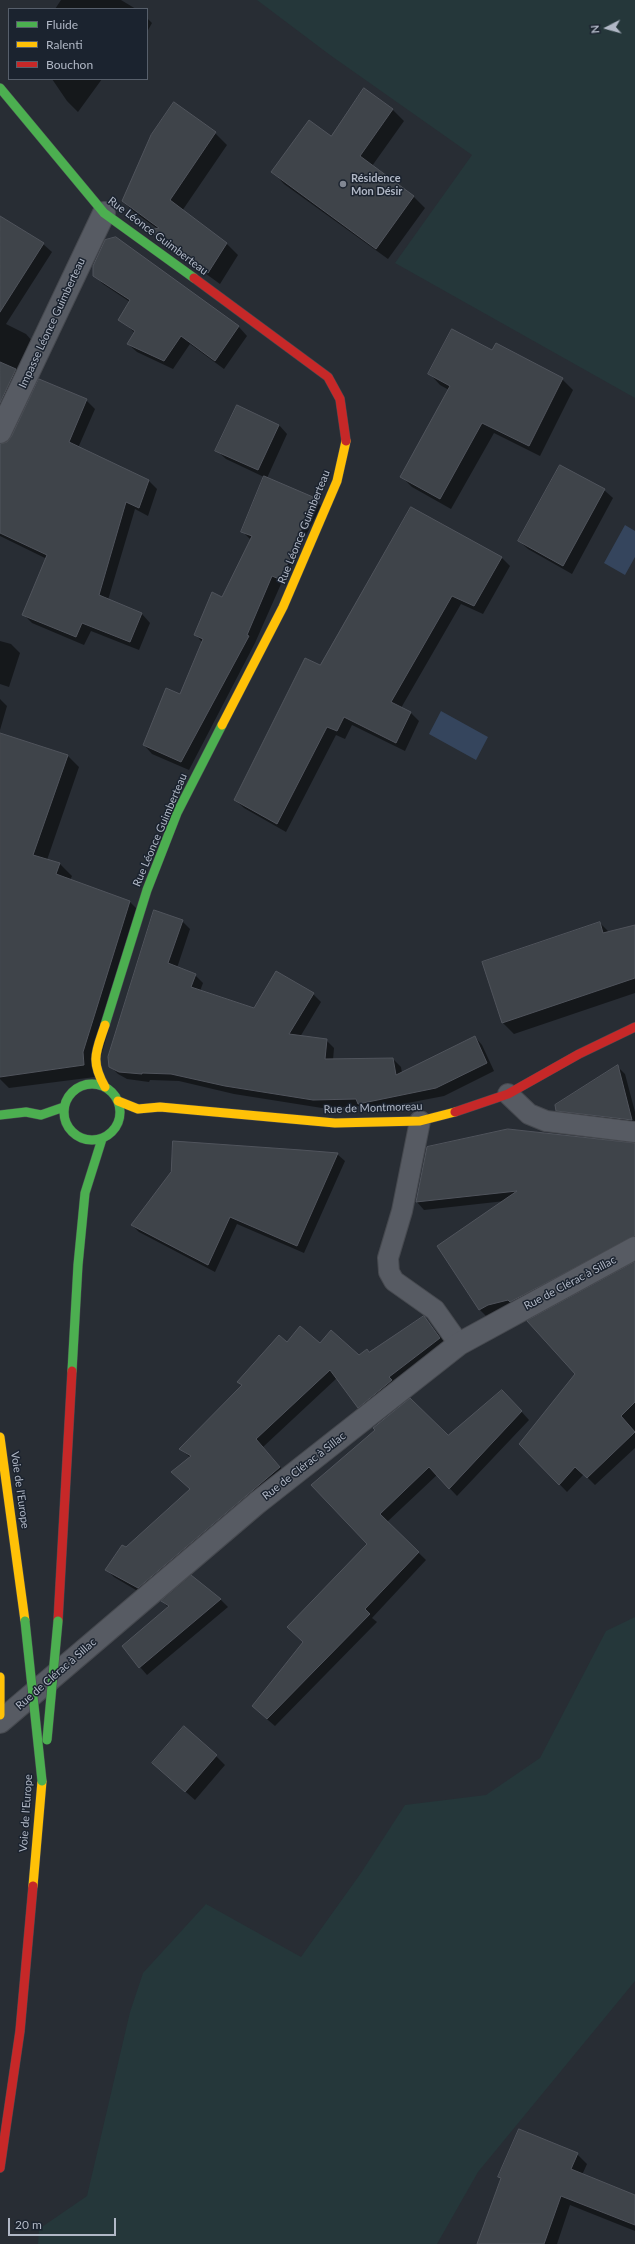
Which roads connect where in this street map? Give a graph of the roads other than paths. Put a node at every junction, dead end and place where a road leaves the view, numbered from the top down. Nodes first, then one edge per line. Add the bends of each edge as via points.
1 (0, 88) edge
2 (104, 213) junction
3 (0, 432) edge
4 (635, 1026) edge
5 (105, 1087) junction
6 (508, 1094) junction
7 (118, 1101) junction
8 (64, 1107) junction
9 (0, 1115) edge
10 (420, 1121) junction
11 (635, 1132) edge
12 (102, 1139) junction
13 (635, 1248) edge
14 (459, 1344) junction
15 (0, 1436) edge
16 (0, 1682) edge
17 (0, 1715) edge
18 (0, 1722) edge
19 (42, 1781) junction
20 (0, 2168) edge

1 - 2 main road, Rue Léonce Guimberteau
2 - 3 street, Impasse Léonce Guimberteau
2 - 5 main road, Rue Léonce Guimberteau via 323,372 340,399 346,445 337,481 283,607 197,770 157,863 94,1056 97,1072
4 - 6 main road, Rue de Montmoreau
5 - 7 main road
5 - 8 main road via 88,1084 80,1086 72,1091
6 - 10 main road, Rue de Montmoreau via 477,1106
6 - 11 lane via 529,1114 546,1121
7 - 10 main road, Rue de Montmoreau via 138,1109 160,1107 335,1123
7 - 12 main road via 120,1110 116,1128
8 - 9 main road via 41,1114 26,1112
8 - 12 main road via 66,1123 77,1137 85,1140
10 - 14 lane via 402,1211 388,1258 389,1272 394,1281 436,1310
12 - 19 main road, bridge via 85,1193 78,1265 55,1670
13 - 14 street, Rue de Clérac à Sillac
14 - 18 street, Rue de Clérac à Sillac via 257,1503
15 - 19 main road, Voie de l'Europe, bridge via 25,1621
16 - 17 main road
19 - 20 main road, Voie de l'Europe via 20,2031

